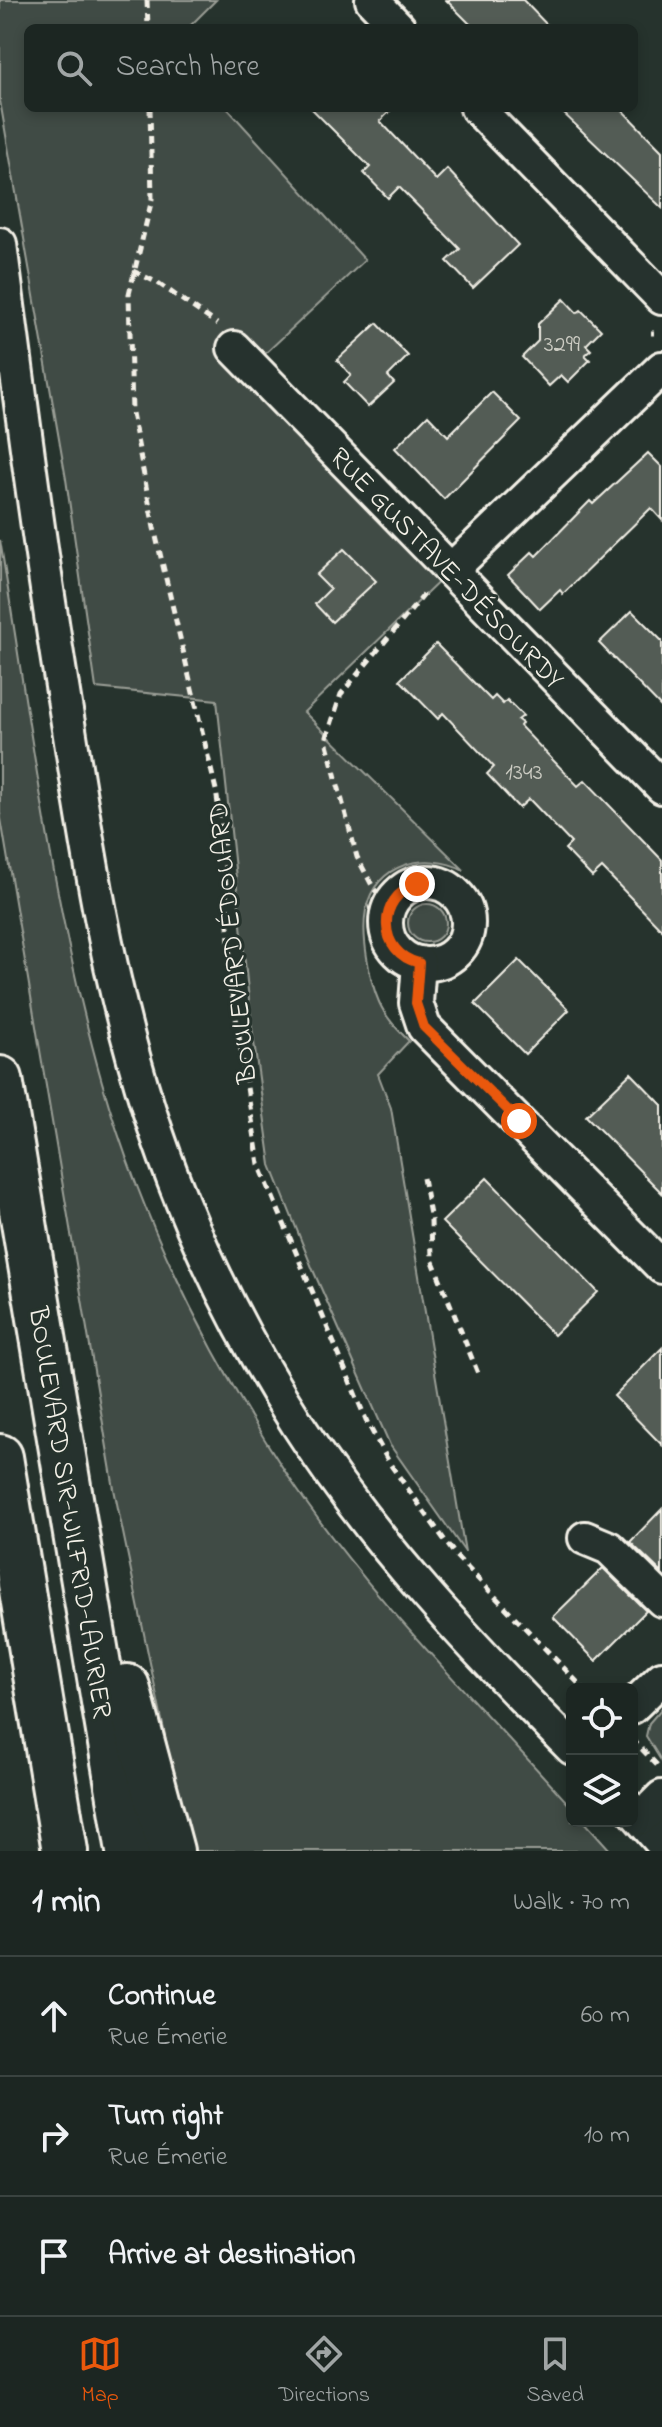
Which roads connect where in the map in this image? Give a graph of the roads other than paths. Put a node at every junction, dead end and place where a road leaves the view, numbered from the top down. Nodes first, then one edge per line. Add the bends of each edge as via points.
1 (372, 0) edge
2 (395, 24) edge
3 (481, 112) edge
4 (0, 244) edge
5 (662, 298) edge
6 (225, 336) road end
7 (662, 368) edge
8 (0, 375) edge
9 (38, 541) junction
10 (441, 579) junction
11 (662, 787) edge
12 (419, 963) junction
13 (0, 1079) edge
14 (662, 1267) edge
15 (61, 1448) junction
16 (0, 1457) edge
17 (585, 1538) dead end
18 (662, 1600) edge
19 (0, 1643) edge
20 (662, 1678) edge
21 (638, 1701) edge
22 (566, 1742) edge
23 (649, 1815) edge
24 (662, 1843) edge
25 (56, 1851) edge
26 (65, 1851) edge
27 (129, 1851) edge
28 (171, 1851) edge

1 - 2 street
3 - 5 street
4 - 9 street
6 - 10 street, RUE GUSTAVE-DÉSOURDY
7 - 10 street
8 - 9 street
9 - 22 street via 112,972 145,1098 187,1210 253,1346 328,1469 430,1600
10 - 11 street, RUE GUSTAVE-DÉSOURDY
12 - 12 street via 401,955 386,925 390,905 404,889 430,883 450,890 463,905 467,925 457,950 440,962
12 - 14 street via 416,1003 424,1027
13 - 15 highway, BOULEVARD SIR-WILFRID-LAURIER
15 - 27 highway, BOULEVARD SIR-WILFRID-LAURIER
15 - 28 highway
16 - 26 highway
17 - 18 street via 609,1548
19 - 25 highway
20 - 21 street
23 - 24 street

